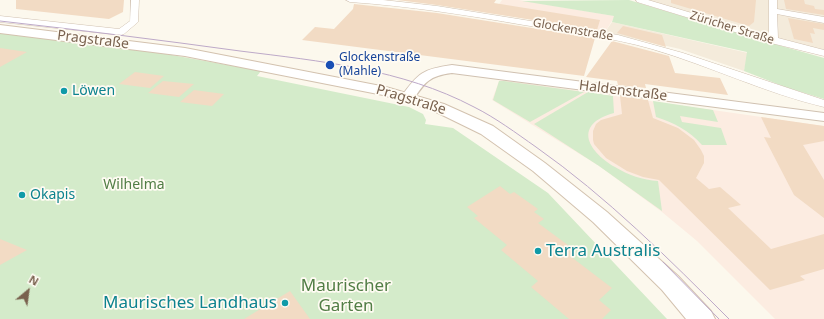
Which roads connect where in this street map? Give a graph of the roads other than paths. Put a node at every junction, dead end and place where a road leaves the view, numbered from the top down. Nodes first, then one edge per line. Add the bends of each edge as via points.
1 (135, 0) edge
2 (350, 0) edge
3 (640, 0) edge
4 (773, 0) edge
5 (774, 11) junction
6 (0, 19) edge
7 (824, 20) edge
8 (0, 29) edge
9 (774, 41) junction
10 (824, 53) edge
11 (789, 94) junction
12 (408, 97) junction
13 (824, 104) edge
14 (824, 117) edge
15 (702, 319) edge

1 - 6 street via 134,22 121,32
2 - 11 street, Glockenstraße via 453,11 632,41
3 - 9 street, Züricher Straße
4 - 5 street
5 - 7 street
5 - 9 street
8 - 12 main road, Pragstraße via 185,52
9 - 10 street, Züricher Straße
11 - 13 street, Glockenstraße
11 - 14 street, Glockenstraße
12 - 14 street, Haldenstraße via 423,76 441,70 459,70
12 - 15 main road, Pragstraße via 455,114 487,130 539,167 605,222 670,284

